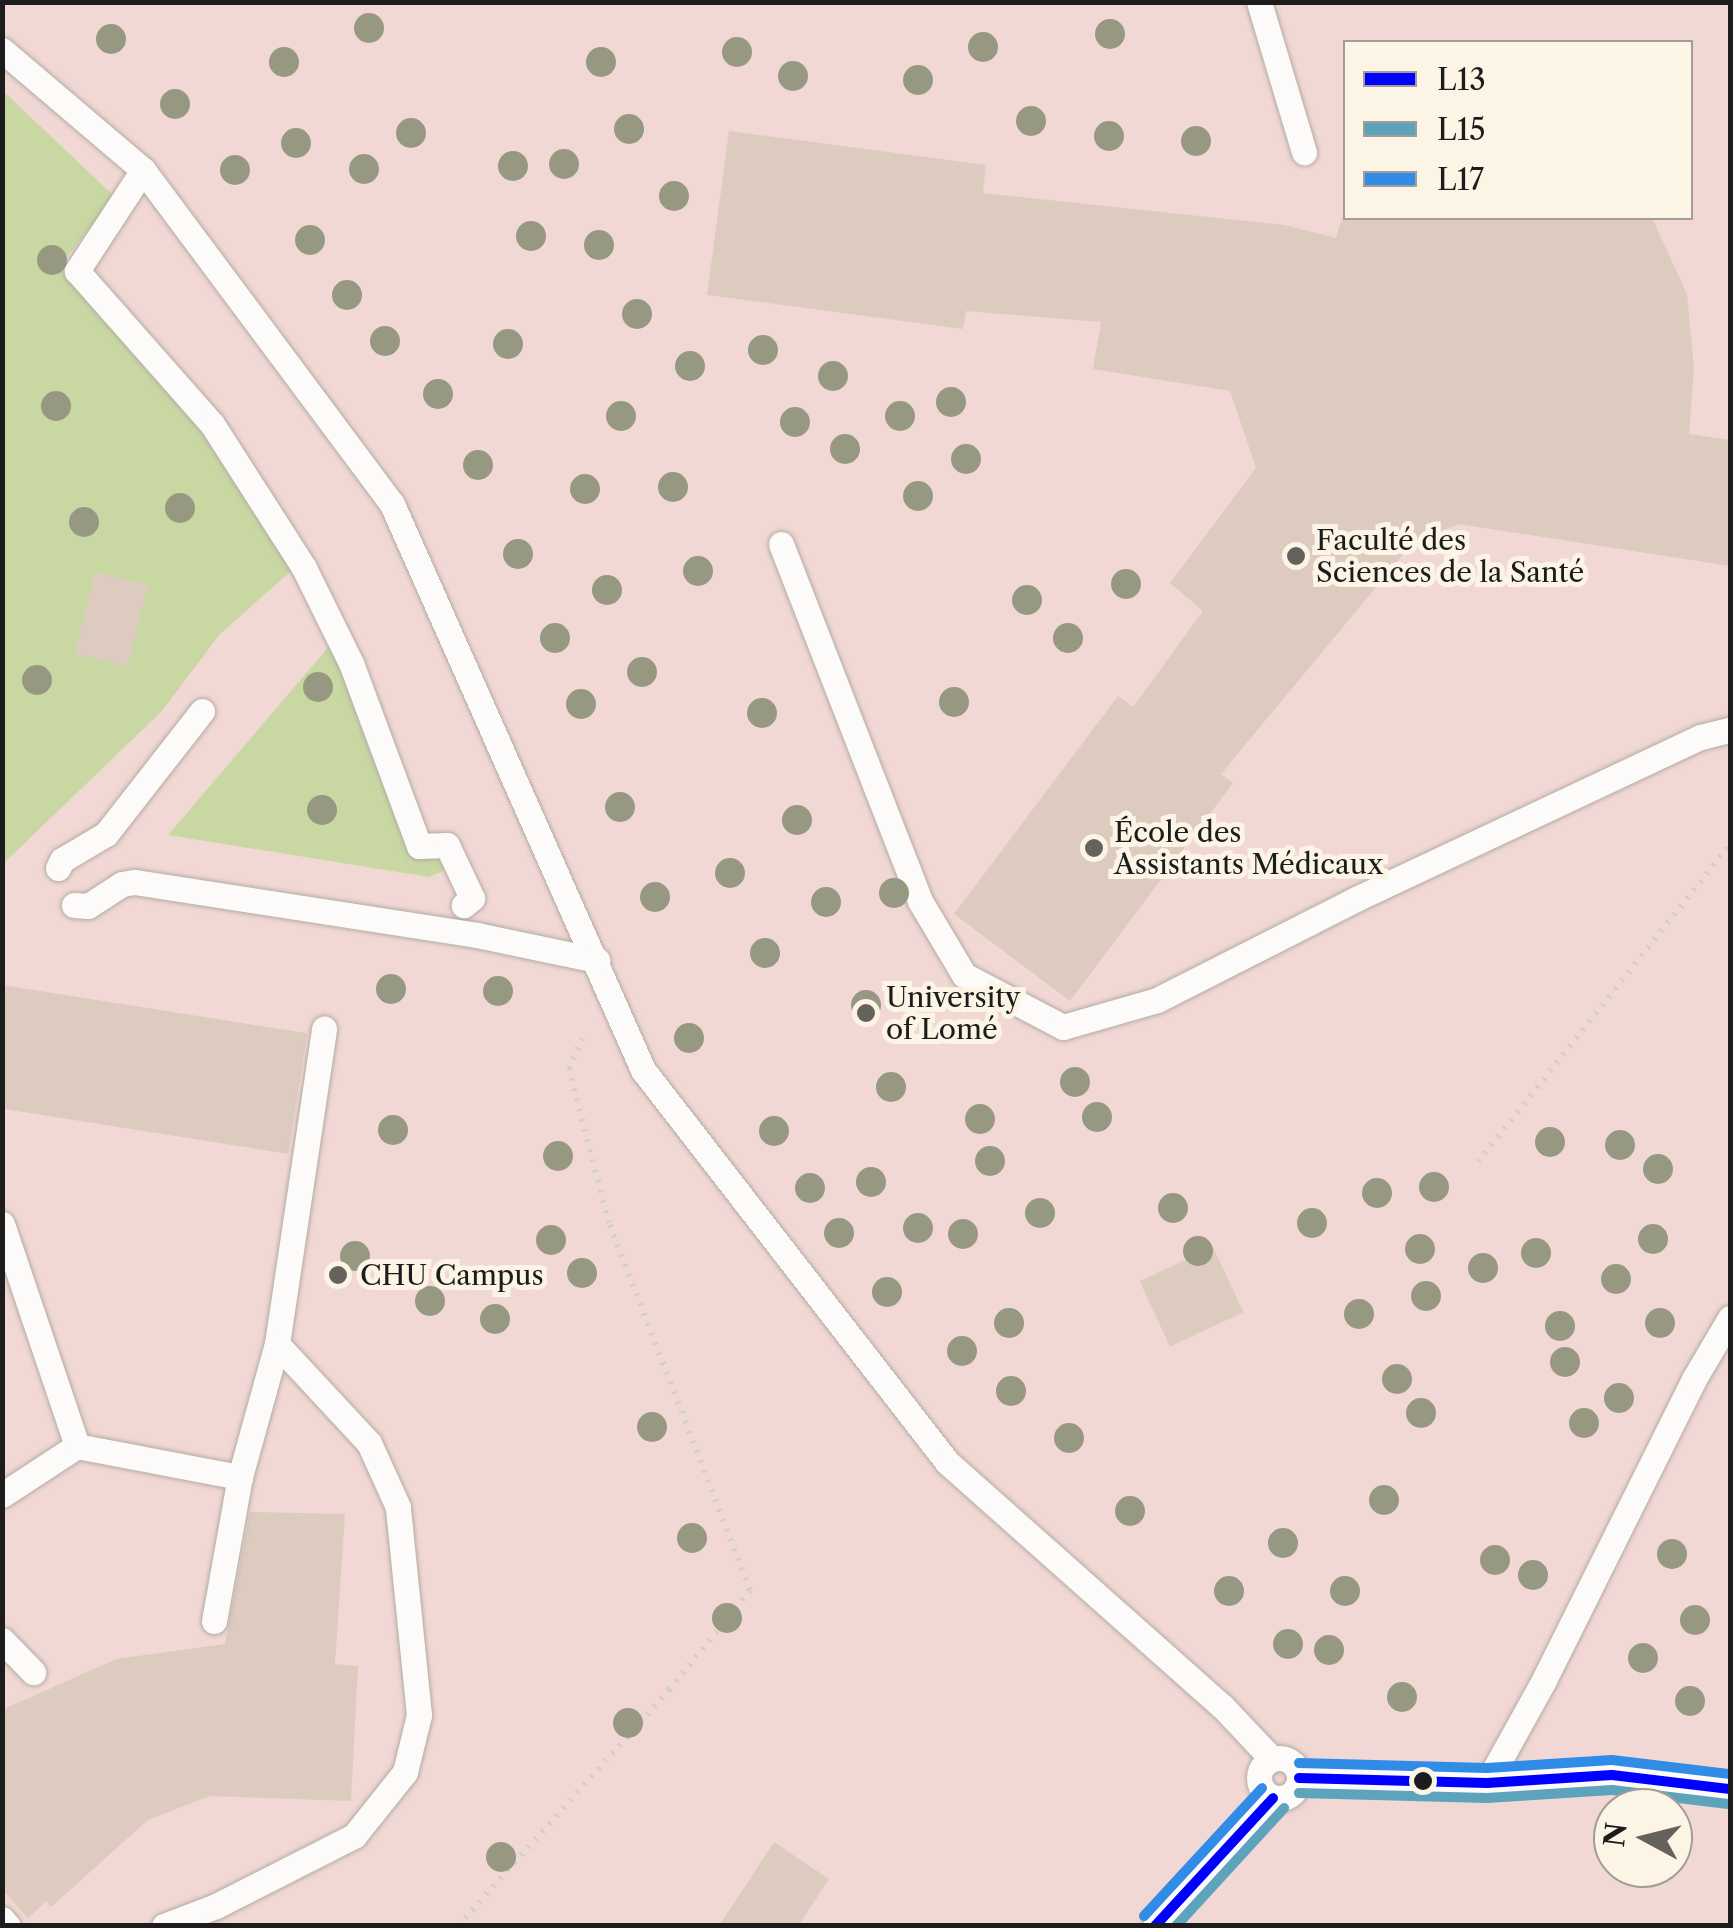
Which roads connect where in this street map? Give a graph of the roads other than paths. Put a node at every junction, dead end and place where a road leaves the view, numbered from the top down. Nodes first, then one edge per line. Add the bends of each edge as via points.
1 (1259, 2) edge
2 (2, 50) edge
3 (1304, 152) dead end
4 (143, 170) junction
5 (781, 544) dead end
6 (202, 711) dead end
7 (1730, 730) edge
8 (58, 868) dead end
9 (464, 904) dead end
10 (74, 905) dead end
11 (602, 972) junction
12 (324, 1028) dead end
13 (2, 1224) edge
14 (1730, 1318) edge
15 (277, 1344) junction
16 (77, 1446) junction
17 (240, 1477) junction
18 (2, 1495) edge
19 (214, 1621) dead end
20 (2, 1640) edge
21 (33, 1672) dead end
22 (1272, 1759) junction
23 (1299, 1778) junction
24 (1487, 1783) junction
25 (1730, 1789) edge
26 (1273, 1798) junction
27 (2, 1919) edge
28 (8, 1926) edge
29 (164, 1926) edge
30 (1156, 1926) edge

1 - 3 lane
2 - 4 lane
4 - 9 lane via 78,271 212,424 304,568 350,664 418,846 447,846 472,898
4 - 11 lane via 392,504
5 - 7 lane via 920,902 964,975 1063,1027 1157,1000 1425,866 1701,737
6 - 8 lane via 100,840
10 - 11 lane via 88,906 135,882 478,935
11 - 22 lane via 644,1070 948,1464 1222,1706
12 - 15 lane
13 - 16 lane
14 - 24 lane
15 - 17 lane
15 - 29 lane via 369,1444 398,1507 419,1715 405,1772 354,1836
16 - 17 lane
16 - 18 lane
17 - 19 lane
20 - 21 lane
22 - 23 lane via 1285,1758
22 - 26 lane via 1259,1779
23 - 24 lane
23 - 26 lane via 1286,1798
24 - 25 lane via 1612,1775
26 - 30 lane
27 - 28 lane

